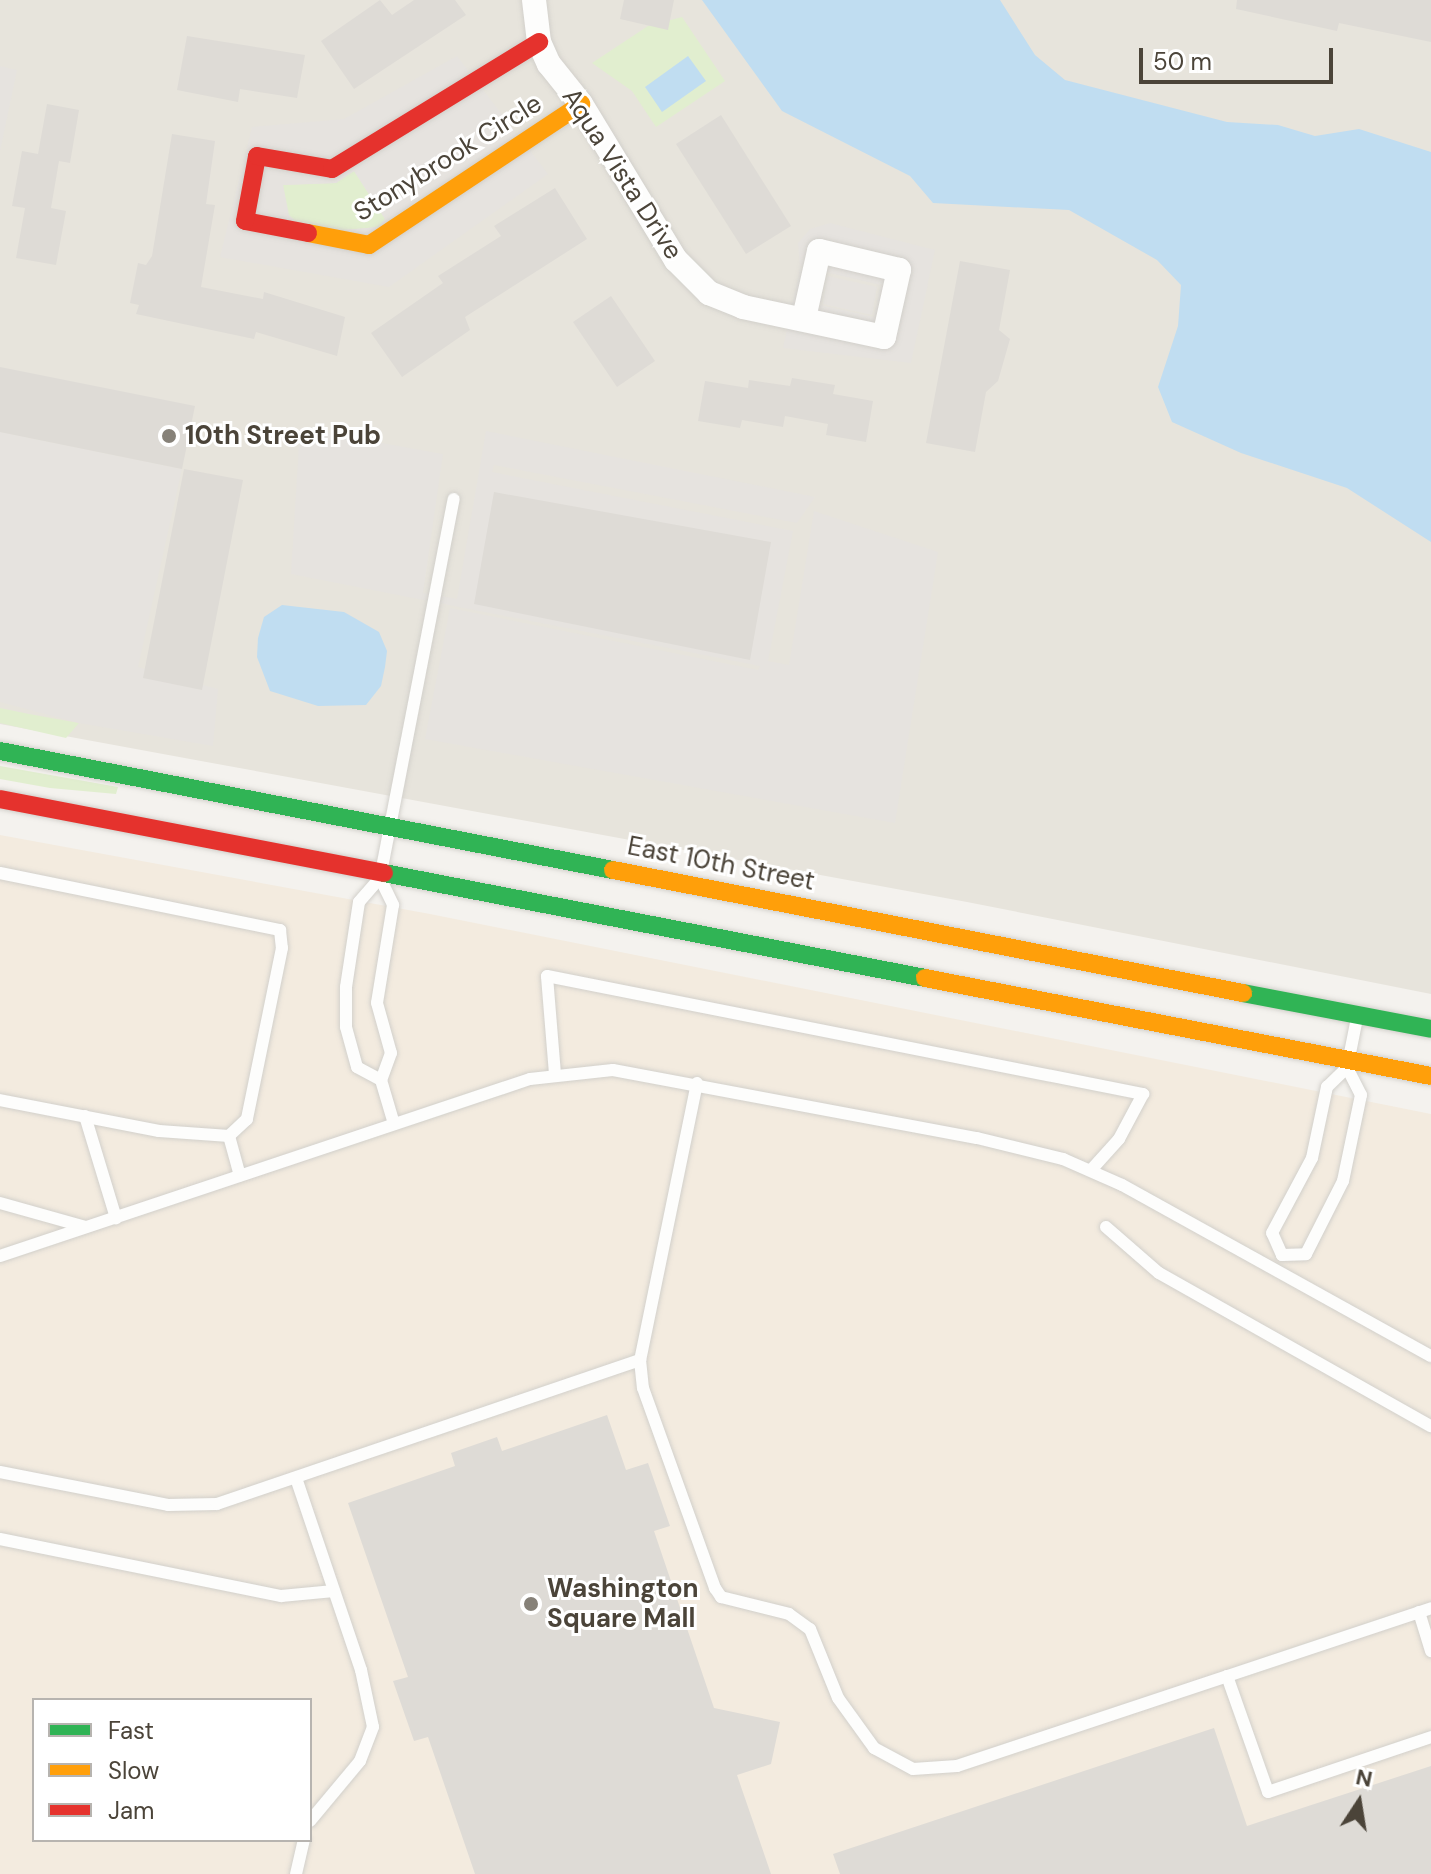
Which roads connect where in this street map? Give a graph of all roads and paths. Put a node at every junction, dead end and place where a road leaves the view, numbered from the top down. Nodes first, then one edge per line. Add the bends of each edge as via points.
1 (534, 0) edge
2 (539, 42) junction
3 (581, 104) junction
4 (804, 318) dead end
5 (454, 499) dead end
6 (0, 751) edge
7 (0, 799) edge
8 (391, 826) junction
9 (0, 873) edge
10 (380, 875) junction
11 (1357, 1015) junction
12 (1431, 1029) edge
13 (1348, 1064) junction
14 (555, 1074) junction
15 (1431, 1076) edge
16 (381, 1080) junction
17 (697, 1083) junction
18 (0, 1100) edge
19 (85, 1116) junction
20 (394, 1124) junction
21 (229, 1136) junction
22 (1091, 1170) junction
23 (240, 1176) junction
24 (0, 1203) edge
25 (116, 1218) junction
26 (87, 1227) junction
27 (1106, 1227) dead end
28 (1282, 1255) junction
29 (0, 1256) edge
30 (1274, 1270) junction
31 (1431, 1356) edge
32 (640, 1360) junction
33 (1431, 1426) edge
34 (0, 1472) edge
35 (296, 1478) junction
36 (0, 1539) edge
37 (334, 1591) junction
38 (1425, 1610) edge
39 (1431, 1651) edge
40 (1227, 1676) junction
41 (1431, 1737) edge
42 (312, 1819) edge
43 (304, 1842) edge
44 (296, 1874) edge

1 - 2 street, Aqua Vista Drive
2 - 3 street, Aqua Vista Drive via 549,64
2 - 3 main road, Stonybrook Circle via 332,169 257,156 245,221 369,245
3 - 4 street, Aqua Vista Drive via 688,275 734,305
5 - 8 lane
6 - 8 main road, East 10th Street
7 - 10 main road
8 - 10 lane
8 - 11 main road, East 10th Street
9 - 21 lane via 280,930 282,948 247,1119
10 - 13 main road
10 - 16 lane via 393,905 377,981 380,1021 391,1053
10 - 16 lane via 359,902 345,1007 357,1067
11 - 12 main road, East 10th Street
11 - 13 lane
13 - 15 main road
13 - 28 lane via 1327,1087 1312,1158 1272,1233
13 - 28 lane via 1361,1095 1343,1181 1306,1254
14 - 17 lane via 613,1070
14 - 20 lane
14 - 22 lane via 547,976 1143,1094 1119,1139
16 - 20 lane
17 - 22 lane via 1011,1145
17 - 32 lane
18 - 19 lane
19 - 21 lane via 159,1131
19 - 25 lane
20 - 23 lane
21 - 23 lane
22 - 30 lane
23 - 25 lane
24 - 26 lane
25 - 26 lane
26 - 29 lane
27 - 33 lane via 1159,1273
28 - 30 lane
30 - 31 lane
32 - 35 lane
32 - 40 lane via 643,1388 715,1588 721,1597 789,1614 810,1629 850,1720 874,1748 893,1759 923,1770 957,1766
34 - 35 lane via 127,1499 196,1507
35 - 37 lane
36 - 37 lane via 281,1596
37 - 42 lane via 361,1670 373,1727 360,1761
38 - 39 lane
38 - 40 lane
40 - 41 lane via 1268,1792
43 - 44 lane

